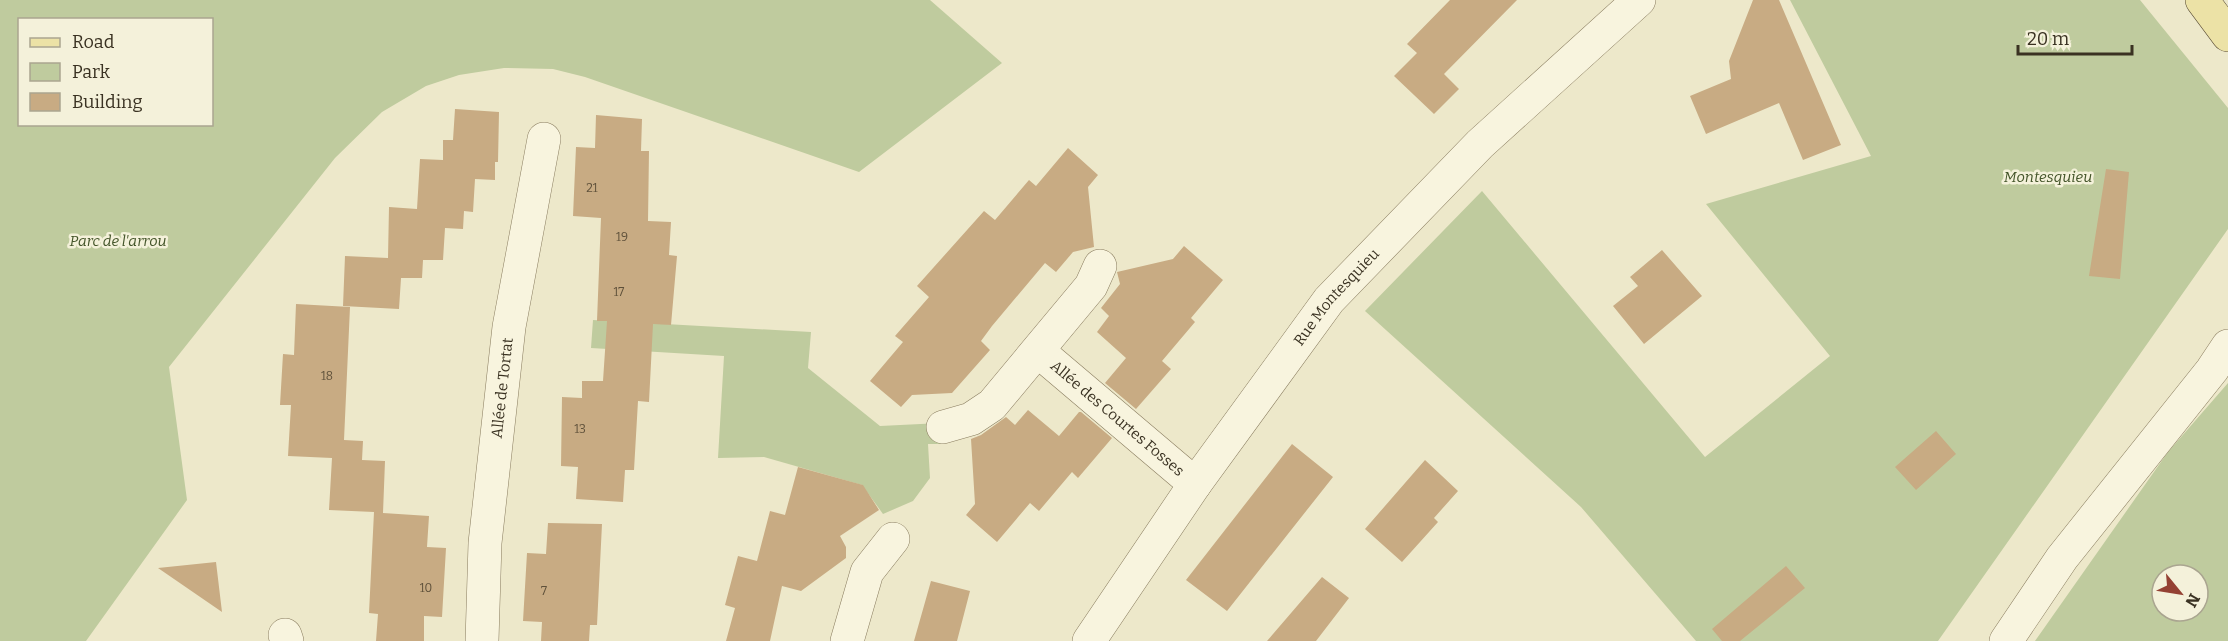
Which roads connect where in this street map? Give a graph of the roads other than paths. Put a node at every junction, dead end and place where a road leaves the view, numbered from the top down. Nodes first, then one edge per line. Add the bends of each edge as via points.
1 (1639, 0) edge
2 (2202, 0) edge
3 (2228, 35) edge
4 (544, 139) dead end
5 (1100, 266) dead end
6 (1038, 351) junction
7 (2223, 357) edge
8 (943, 427) dead end
9 (1195, 484) junction
10 (893, 539) dead end
11 (482, 641) edge
12 (848, 641) edge
13 (1089, 641) edge
14 (2006, 641) edge

1 - 9 street, Rue Montesquieu via 1480,144 1329,300
2 - 3 main road
4 - 11 street, Allée de Tortat via 509,327 485,543
5 - 6 street, Allée des Courtes Fosses via 1092,286
6 - 8 street, Allée des Courtes Fosses via 992,405 971,419
6 - 9 street, Allée des Courtes Fosses
7 - 14 street via 2062,558
9 - 13 street, Rue Montesquieu
10 - 12 street via 867,572

